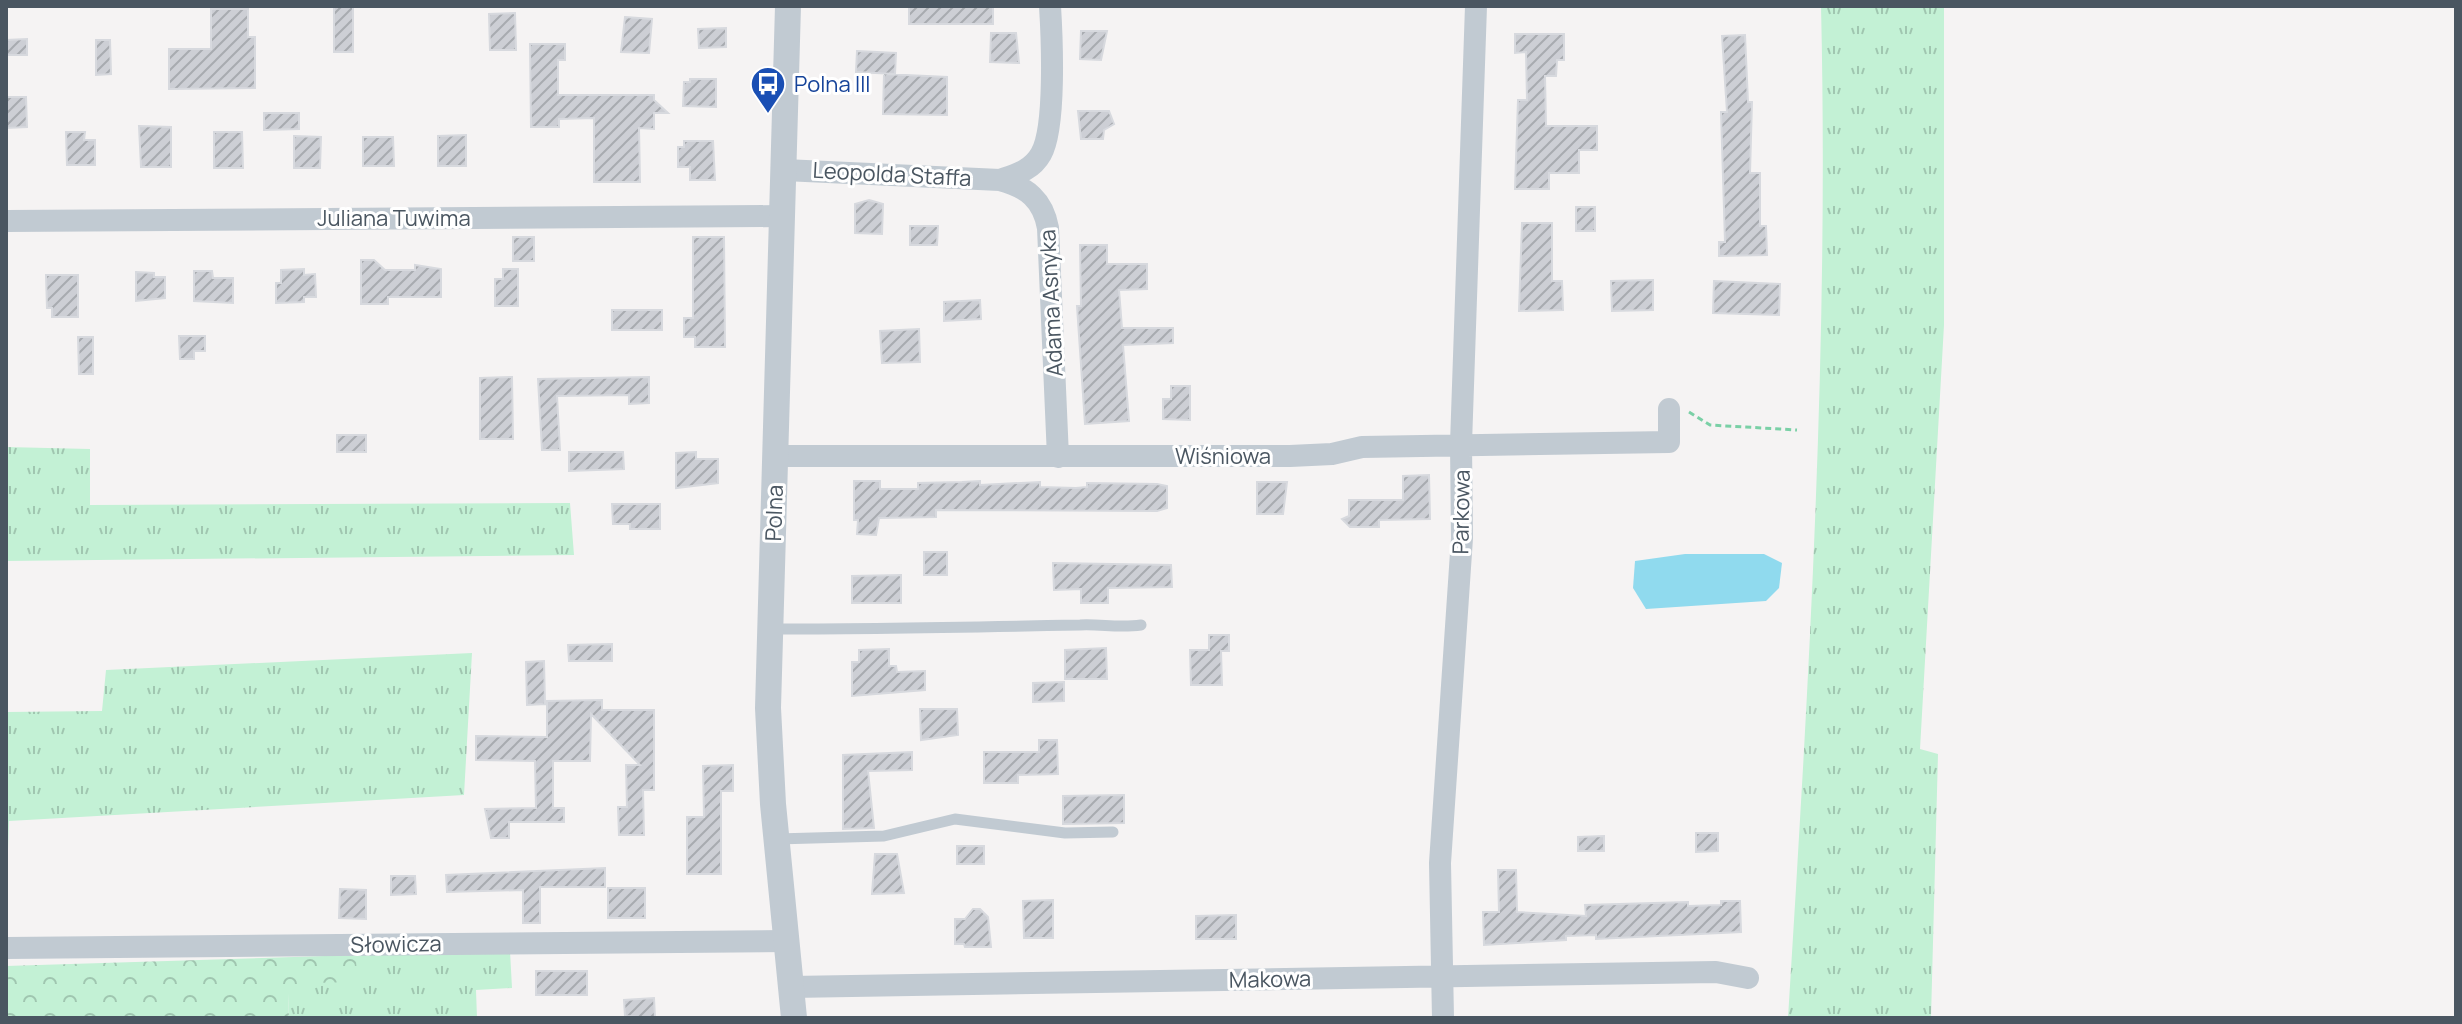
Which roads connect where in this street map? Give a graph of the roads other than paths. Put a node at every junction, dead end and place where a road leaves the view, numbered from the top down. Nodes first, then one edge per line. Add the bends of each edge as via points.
1 (788, 6) edge
2 (1050, 6) edge
3 (1476, 6) edge
4 (784, 170) junction
5 (1000, 180) junction
6 (783, 216) junction
7 (6, 221) edge
8 (1677, 409) road end
9 (1461, 444) junction
10 (776, 456) junction
11 (1058, 457) junction
12 (1141, 625) dead end
13 (770, 629) junction
14 (1113, 832) dead end
15 (776, 839) junction
16 (786, 941) junction
17 (6, 948) edge
18 (1442, 976) junction
19 (1748, 978) dead end
20 (791, 987) junction
21 (794, 1018) edge
22 (1443, 1018) edge

1 - 4 street, Polna
2 - 5 street via 1052,57 1044,146 1028,169
3 - 9 street, Parkowa
4 - 5 street, Leopolda Staffa
4 - 6 street, Polna
5 - 11 street, Adama Asnyka via 1026,188 1047,220
6 - 7 street, Juliana Tuwima
6 - 10 street, Polna
8 - 9 street, Wiśniowa via 1669,442
9 - 11 street, Wiśniowa via 1362,447 1318,455
9 - 18 street, Parkowa via 1462,538 1441,834
10 - 11 street, Wiśniowa
10 - 13 street, Polna
12 - 13 lane
13 - 15 street, Polna via 769,736
14 - 15 lane via 1065,833 955,819 884,836
15 - 16 street, Polna
16 - 17 street, Słowicza
16 - 20 street, Polna
18 - 19 street, Makowa via 1716,972
18 - 20 street, Makowa
18 - 22 street, Parkowa
20 - 21 street, Polna

